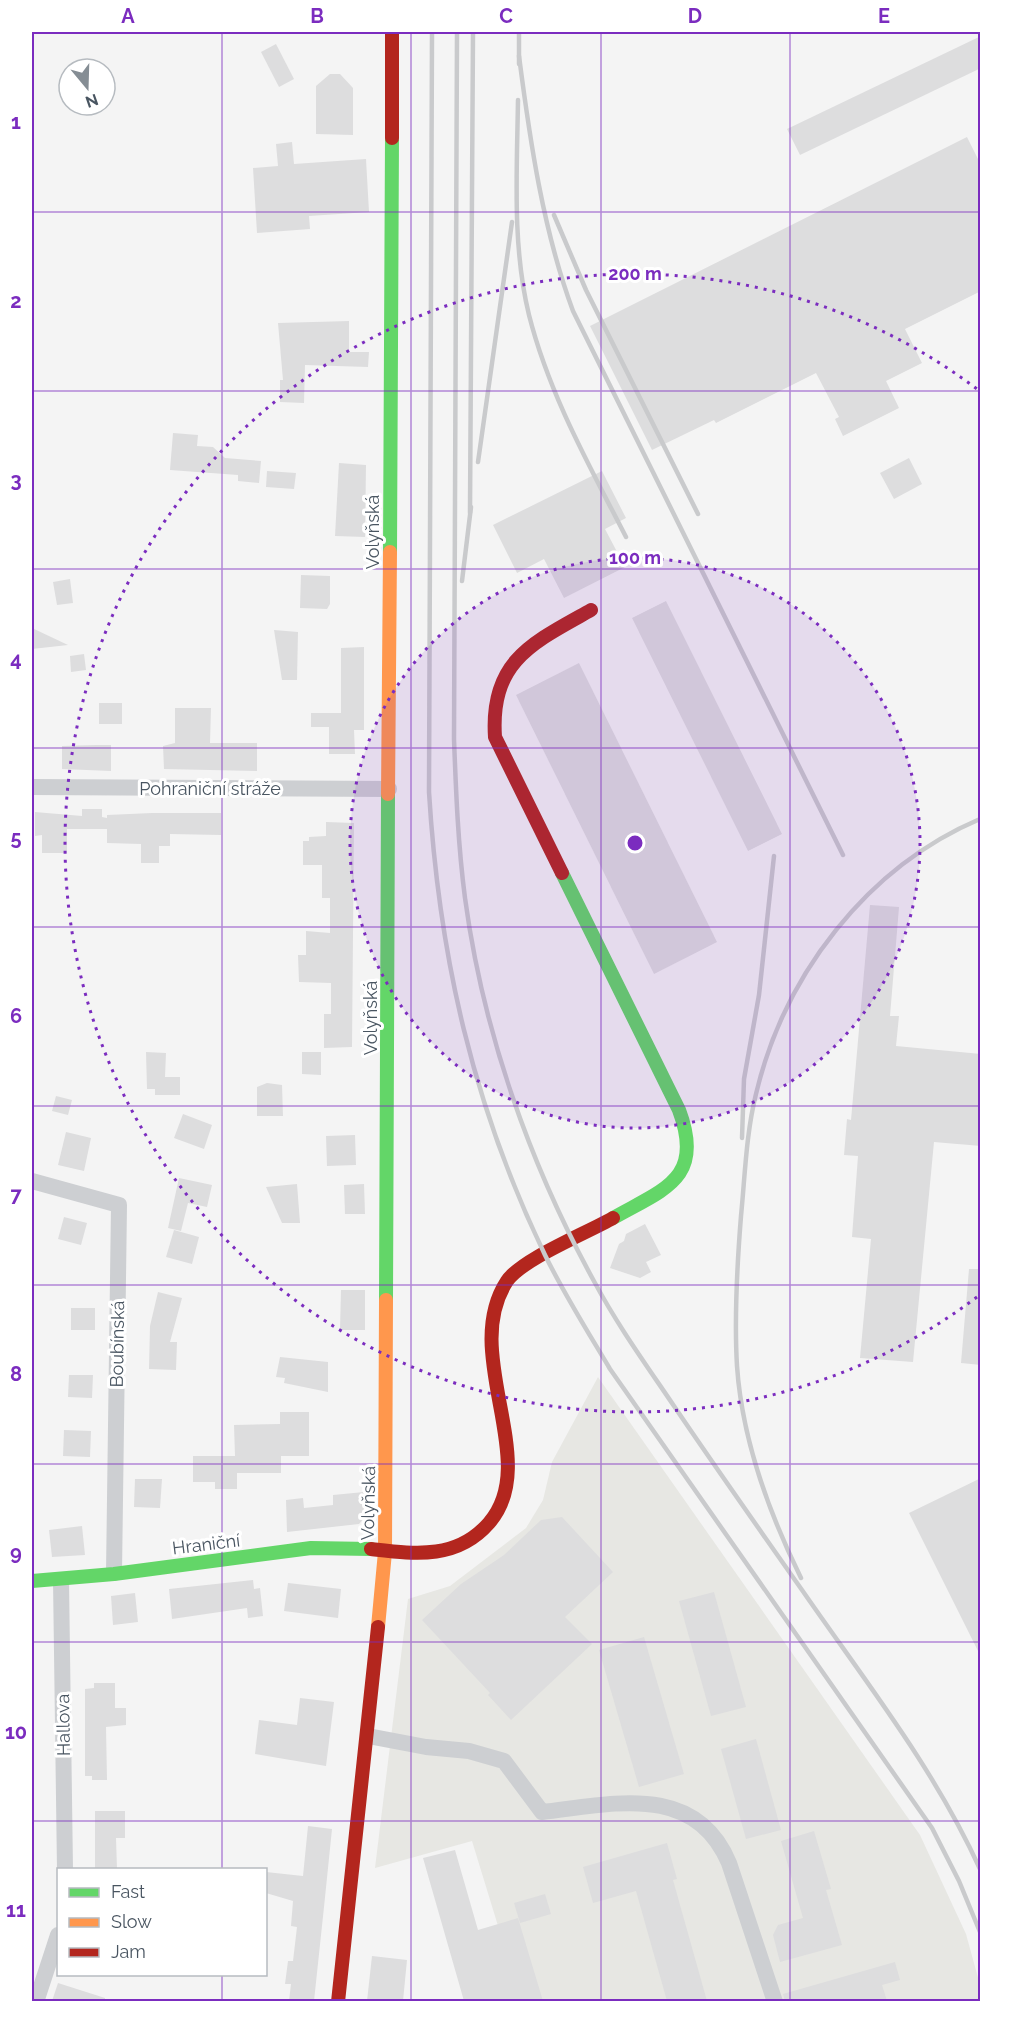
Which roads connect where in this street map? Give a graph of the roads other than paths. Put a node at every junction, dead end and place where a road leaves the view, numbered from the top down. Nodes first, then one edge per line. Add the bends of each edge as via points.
1 (392, 32) edge
2 (591, 610) dead end
3 (32, 787) edge
4 (388, 789) junction
5 (32, 1181) edge
6 (385, 1552) junction
7 (114, 1573) junction
8 (61, 1580) junction
9 (32, 1581) edge
10 (368, 1736) junction
11 (64, 1868) edge
12 (57, 1938) edge
13 (36, 2001) edge
14 (338, 2001) edge
15 (775, 2001) edge

1 - 4 main road, Volyňská
2 - 6 main road, Hraniční via 517,657 497,687 491,718 495,737 679,1110 690,1138 689,1155 674,1182 507,1280 494,1304 490,1329 507,1469 506,1493 498,1513 487,1529 461,1545 442,1550
3 - 4 street, Pohraniční stráže
4 - 6 main road, Volyňská
5 - 7 street, Boubínská via 119,1205
6 - 7 main road, Hraniční via 330,1546
6 - 10 main road, Volyňská
7 - 8 main road, Hraniční
8 - 9 main road, Hraniční
8 - 11 street, Hallova
10 - 14 main road, Volyňská
10 - 15 street via 469,1751 504,1761 542,1812 637,1803 674,1808 703,1823 721,1843
12 - 13 street

